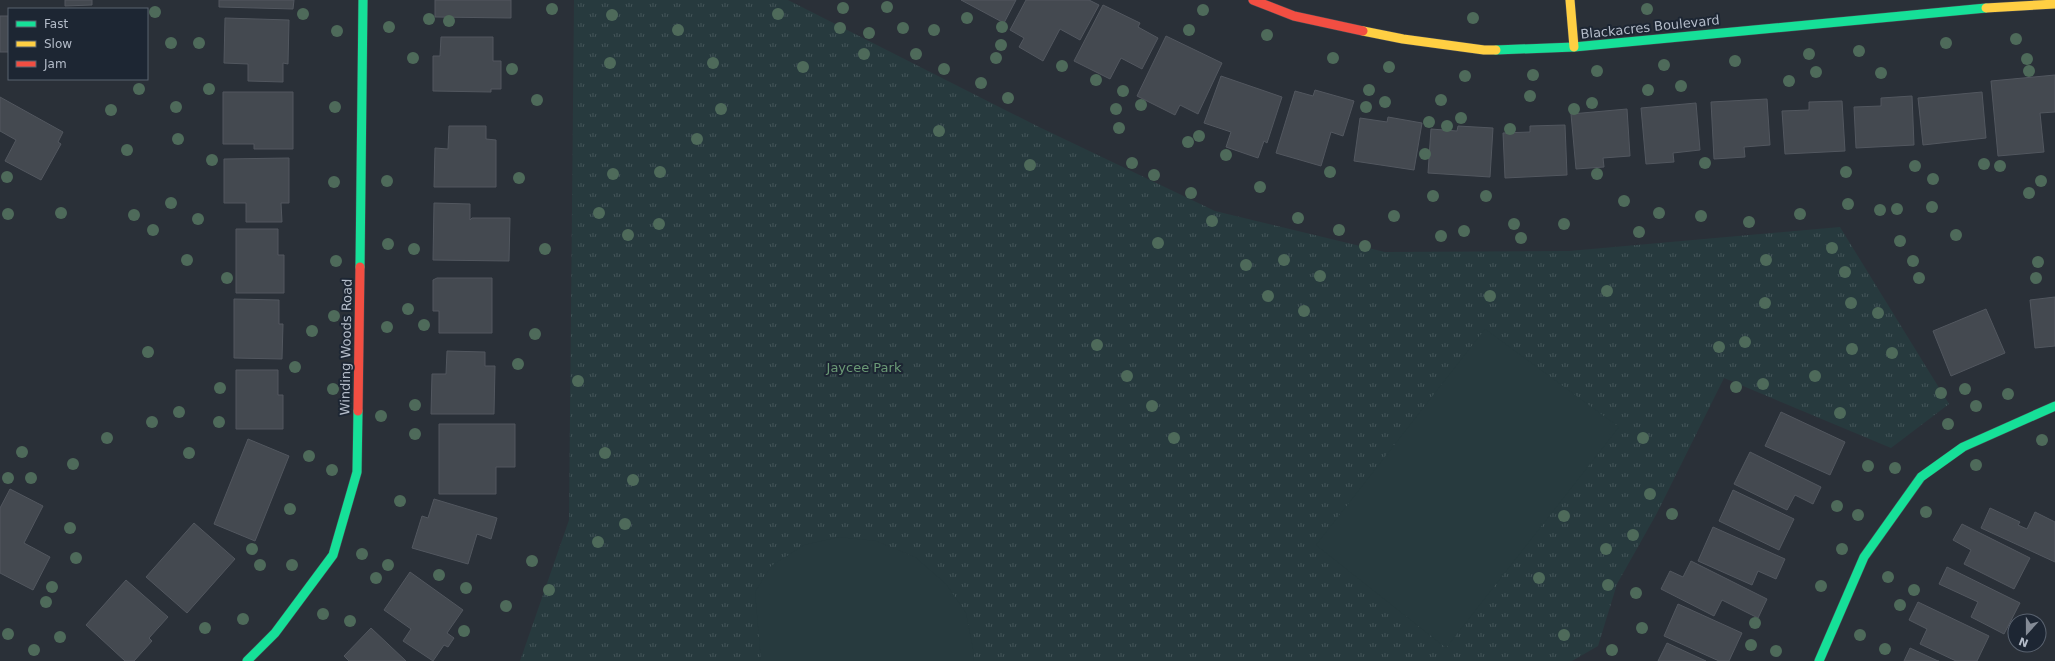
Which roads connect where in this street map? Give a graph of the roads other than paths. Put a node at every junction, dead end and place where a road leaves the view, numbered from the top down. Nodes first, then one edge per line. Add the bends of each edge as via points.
1 (363, 0) edge
2 (1253, 0) edge
3 (1570, 0) edge
4 (2055, 4) edge
5 (1574, 47) junction
6 (2055, 406) edge
7 (247, 661) edge
8 (1819, 661) edge

1 - 7 street, Winding Woods Road via 357,472 333,555 274,633
2 - 5 street, Blackacres Boulevard via 1294,16 1410,40 1484,50
3 - 5 street
4 - 5 street, Blackacres Boulevard via 1962,10
6 - 8 street via 1962,447 1921,477 1864,558

